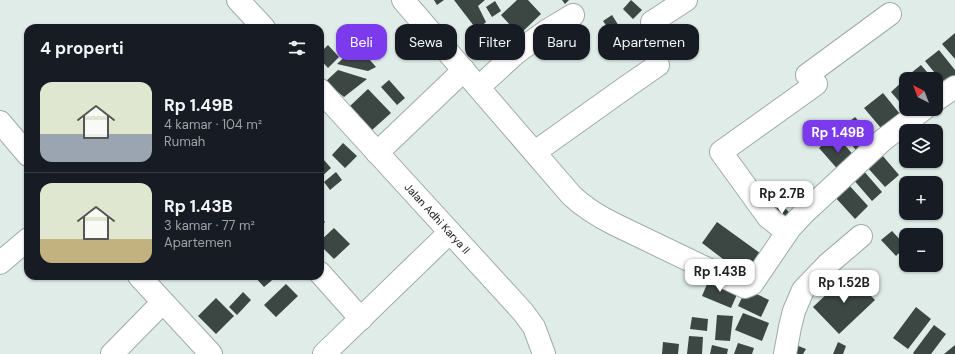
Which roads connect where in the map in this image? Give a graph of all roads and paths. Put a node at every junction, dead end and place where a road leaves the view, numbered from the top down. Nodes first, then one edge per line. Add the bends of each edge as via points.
1 (238, 0) edge
2 (403, 0) edge
3 (686, 0) edge
4 (890, 14) dead end
5 (573, 15) dead end
6 (652, 22) dead end
7 (256, 24) edge
8 (658, 65) dead end
9 (464, 70) junction
10 (479, 87) junction
11 (955, 87) edge
12 (324, 94) edge
13 (943, 95) edge
14 (915, 116) edge
15 (0, 122) edge
16 (24, 150) edge
17 (535, 152) junction
18 (377, 153) junction
19 (450, 232) junction
20 (787, 232) junction
21 (861, 236) dead end
22 (24, 242) edge
23 (0, 263) edge
24 (324, 277) edge
25 (143, 280) edge
26 (163, 302) junction
27 (361, 319) junction
28 (112, 354) edge
29 (211, 354) edge
30 (324, 354) edge
31 (544, 354) edge
32 (785, 354) edge

1 - 7 street
2 - 9 street
3 - 6 street
4 - 20 street via 806,75 816,84 721,152 768,216
5 - 10 street via 516,53
8 - 17 street
9 - 10 street
9 - 18 street
10 - 17 street
11 - 13 street
12 - 18 street, Jalan Adhi Karya II
14 - 20 street via 860,161
15 - 16 street
17 - 20 street via 572,196 592,213 745,287 752,284
18 - 19 street, Jalan Adhi Karya II
19 - 27 street
19 - 31 street, Jalan Adhi Karya II via 529,319
21 - 32 street via 803,290 794,311
22 - 23 street
24 - 27 street
25 - 26 street
26 - 28 street
26 - 29 street
27 - 30 street

